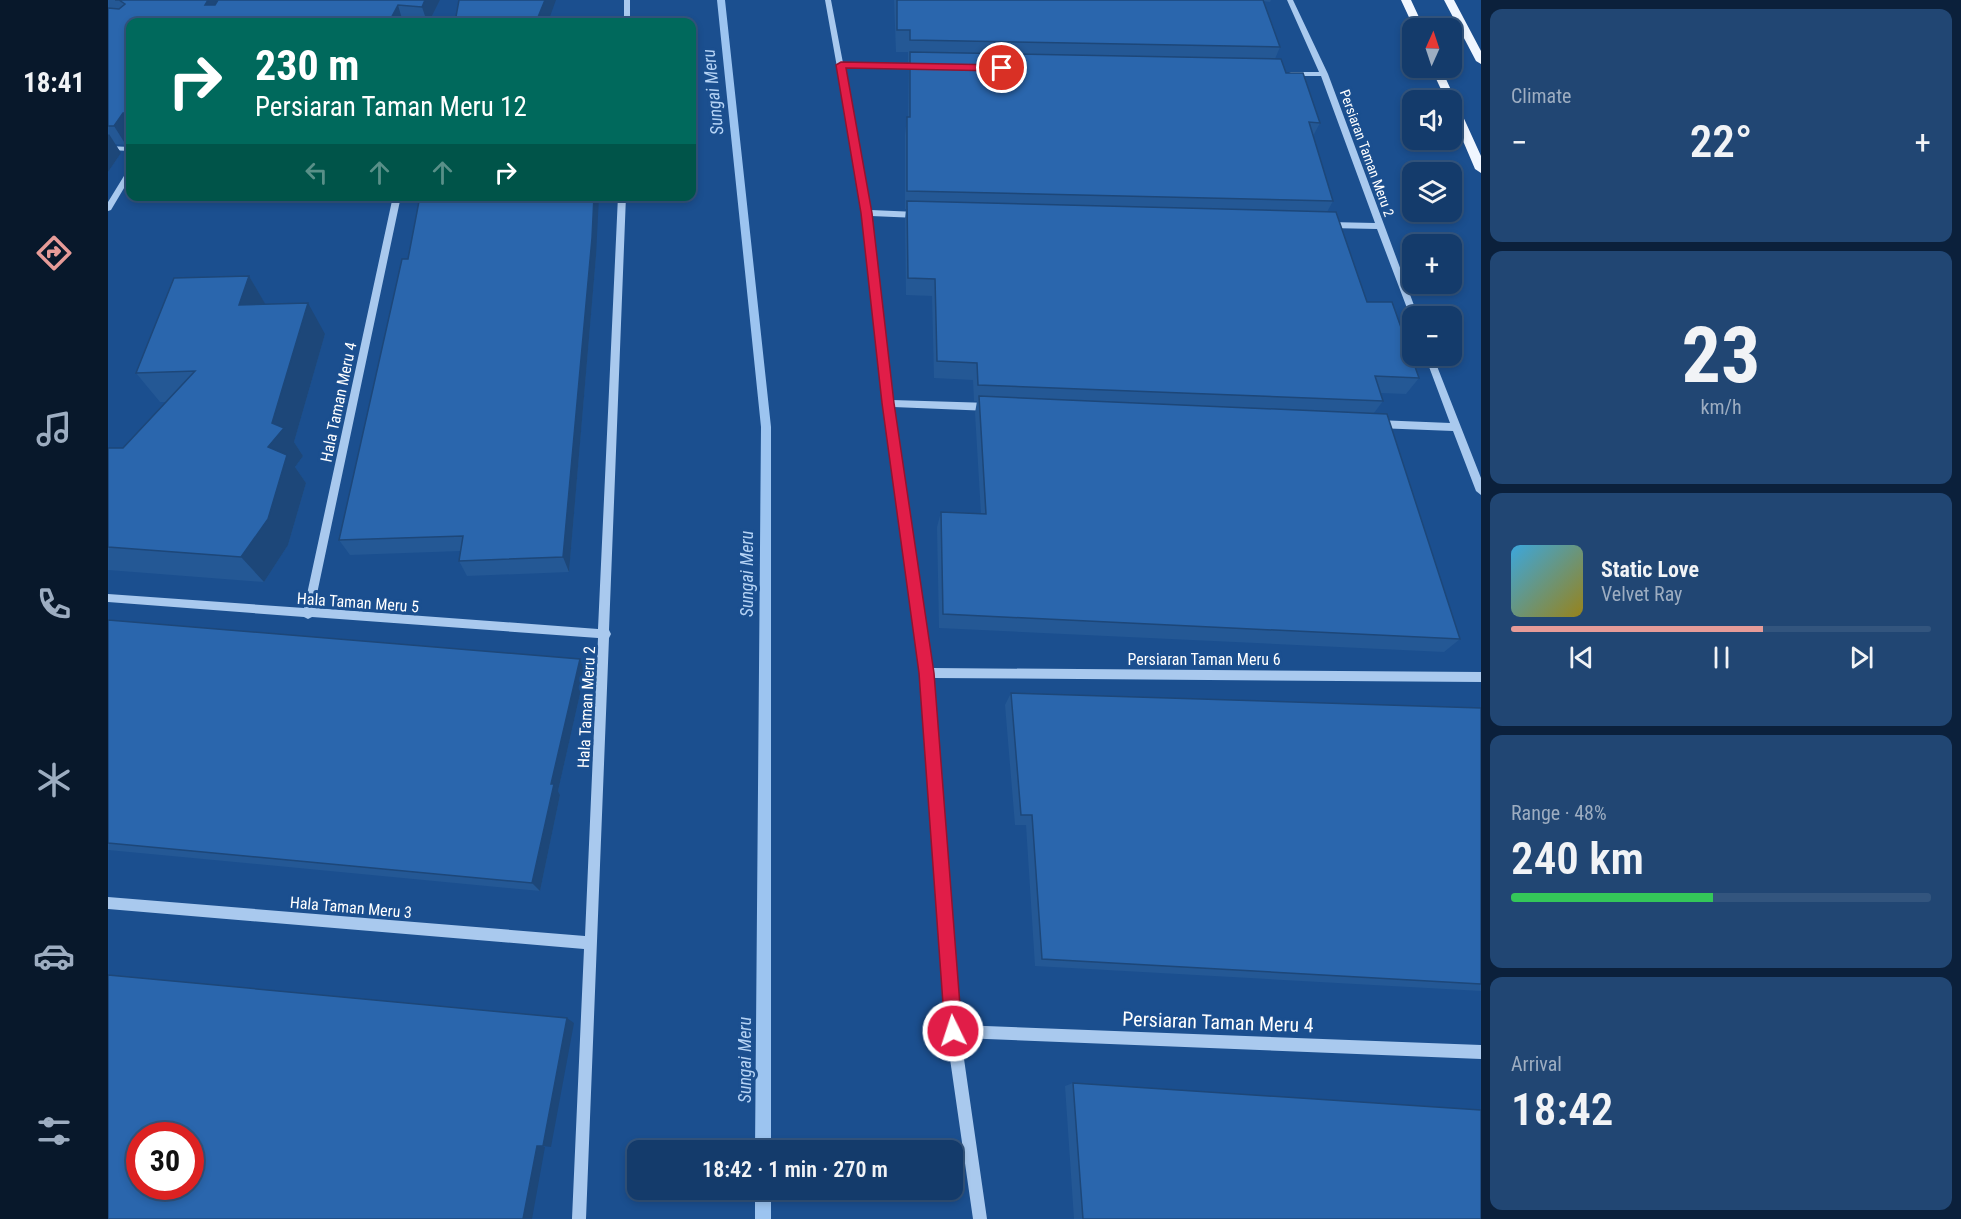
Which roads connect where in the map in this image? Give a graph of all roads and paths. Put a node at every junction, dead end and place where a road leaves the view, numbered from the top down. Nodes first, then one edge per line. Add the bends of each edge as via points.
1 (627, 0) edge
2 (828, 0) edge
3 (1290, 0) edge
4 (1407, 0) edge
5 (1449, 0) edge
6 (627, 18) edge
7 (1415, 18) edge
8 (1481, 62) edge
9 (841, 65) junction
10 (935, 67) edge
11 (1277, 73) edge
12 (1324, 74) junction
13 (1462, 127) edge
14 (108, 148) edge
15 (126, 149) edge
16 (1481, 169) edge
17 (126, 179) edge
18 (396, 201) edge
19 (622, 201) edge
20 (108, 208) edge
21 (867, 213) junction
22 (926, 215) edge
23 (1320, 224) edge
24 (1379, 226) junction
25 (1410, 306) edge
26 (1433, 366) edge
27 (888, 403) junction
28 (1006, 408) edge
29 (1362, 423) edge
30 (1456, 427) junction
31 (1481, 491) edge
32 (108, 598) edge
33 (308, 614) junction
34 (606, 634) junction
35 (927, 673) junction
36 (1481, 677) edge
37 (108, 903) edge
38 (591, 943) junction
39 (953, 1031) junction
40 (1481, 1052) edge
41 (579, 1219) edge
42 (980, 1219) edge

1 - 6 street
2 - 9 street
3 - 12 street, Persiaran Taman Meru 2
4 - 7 main road
5 - 8 main road
9 - 10 street
9 - 21 street
11 - 12 street
12 - 24 street, Persiaran Taman Meru 2
13 - 16 main road
14 - 15 street
17 - 20 street
18 - 33 street, Hala Taman Meru 4
19 - 34 street, Hala Taman Meru 2
21 - 22 street
21 - 27 street
23 - 24 street
24 - 25 street, Persiaran Taman Meru 2
26 - 30 street
27 - 28 street
27 - 35 street
29 - 30 street
30 - 31 street
32 - 33 street, Hala Taman Meru 5
33 - 34 street, Hala Taman Meru 5
34 - 38 street, Hala Taman Meru 2
35 - 36 street, Persiaran Taman Meru 6
35 - 39 street
37 - 38 street, Hala Taman Meru 3
38 - 41 street, Hala Taman Meru 2
39 - 40 street, Persiaran Taman Meru 4
39 - 42 street

